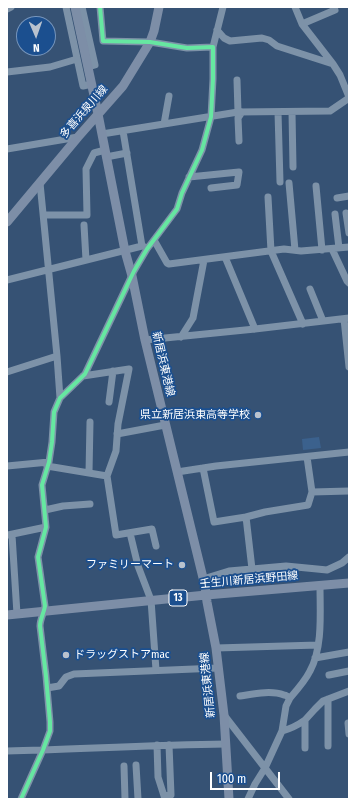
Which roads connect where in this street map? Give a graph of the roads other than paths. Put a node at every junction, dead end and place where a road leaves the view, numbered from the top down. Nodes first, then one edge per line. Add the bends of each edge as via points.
1 (11, 7) edge
2 (66, 7) edge
3 (75, 7) edge
4 (82, 7) edge
5 (100, 7) edge
6 (159, 7) edge
7 (223, 7) edge
8 (295, 7) edge
9 (333, 7) edge
10 (7, 9) edge
11 (302, 24) junction
12 (217, 30) junction
13 (150, 42) junction
14 (214, 47) junction
15 (77, 59) junction
16 (333, 64) junction
17 (88, 67) junction
18 (7, 72) edge
19 (237, 80) dead end
20 (92, 84) junction
21 (168, 96) dead end
22 (349, 98) edge
23 (240, 112) junction
24 (278, 112) junction
25 (292, 112) junction
26 (98, 114) junction
27 (211, 117) junction
28 (164, 124) junction
29 (123, 131) junction
30 (102, 134) junction
31 (78, 137) junction
32 (239, 141) dead end
33 (7, 149) edge
34 (106, 153) junction
35 (127, 153) junction
36 (292, 168) dead end
37 (189, 177) junction
38 (280, 182) dead end
39 (40, 183) junction
40 (289, 183) dead end
41 (316, 186) dead end
42 (211, 188) dead end
43 (349, 196) edge
44 (268, 197) dead end
45 (336, 198) dead end
46 (346, 213) dead end
47 (335, 214) dead end
48 (44, 215) junction
49 (8, 218) edge
50 (84, 225) dead end
51 (349, 233) edge
52 (154, 240) junction
53 (145, 247) junction
54 (349, 247) edge
55 (339, 248) junction
56 (332, 249) junction
57 (295, 250) junction
58 (322, 250) junction
59 (125, 251) junction
60 (271, 251) junction
61 (225, 257) junction
62 (86, 260) junction
63 (204, 260) junction
64 (49, 270) junction
65 (132, 276) junction
66 (7, 280) edge
67 (349, 283) edge
68 (310, 289) dead end
69 (346, 319) edge
70 (323, 322) junction
71 (303, 324) junction
72 (256, 329) junction
73 (181, 337) junction
74 (145, 340) junction
75 (57, 356) junction
76 (349, 367) edge
77 (114, 371) junction
78 (7, 372) edge
79 (83, 376) junction
80 (60, 398) junction
81 (109, 402) dead end
82 (90, 422) dead end
83 (165, 425) junction
84 (117, 434) junction
85 (349, 452) edge
86 (307, 457) junction
87 (48, 464) junction
88 (7, 466) edge
89 (203, 468) junction
90 (177, 472) junction
91 (89, 473) junction
92 (107, 476) junction
93 (349, 491) edge
94 (312, 492) junction
95 (90, 504) dead end
96 (45, 510) junction
97 (246, 518) junction
98 (46, 527) junction
99 (130, 533) junction
100 (9, 535) edge
101 (156, 546) dead end
102 (349, 557) edge
103 (252, 568) junction
104 (203, 579) junction
105 (349, 583) edge
106 (320, 586) junction
107 (206, 595) junction
108 (151, 600) junction
109 (44, 611) junction
110 (17, 614) junction
111 (7, 615) edge
112 (318, 645) junction
113 (216, 648) junction
114 (349, 652) edge
115 (315, 658) junction
116 (218, 668) junction
117 (156, 670) junction
118 (349, 670) edge
119 (329, 675) dead end
120 (47, 688) junction
121 (349, 691) edge
122 (240, 696) dead end
123 (290, 698) junction
124 (328, 699) junction
125 (224, 715) junction
126 (305, 720) junction
127 (349, 723) edge
128 (282, 731) junction
129 (349, 734) edge
130 (226, 744) junction
131 (157, 745) junction
132 (168, 745) junction
133 (328, 746) dead end
134 (305, 748) dead end
135 (43, 750) junction
136 (7, 751) edge
137 (136, 765) dead end
138 (124, 766) dead end
139 (265, 768) junction
140 (164, 797) edge
141 (20, 799) edge
142 (125, 799) edge
143 (138, 799) edge
144 (229, 799) edge
145 (248, 799) edge
146 (289, 799) edge

1 - 10 street
2 - 15 street
3 - 17 main road, 新居浜東港線
4 - 17 street via 95,64
5 - 13 street via 103,41
6 - 13 main road, 多喜浜泉川線
7 - 12 street
8 - 11 street
9 - 11 street via 335,10
11 - 16 street
12 - 14 street
12 - 16 street via 230,41 262,38 277,46
13 - 14 street via 187,48
13 - 26 main road, 多喜浜泉川線 via 123,86
14 - 27 street
15 - 18 street via 50,67
15 - 20 street via 83,86
16 - 22 street
17 - 20 main road, 新居浜東港線
19 - 23 street
20 - 26 main road, 新居浜東港線
21 - 28 street
22 - 25 street via 330,111
23 - 24 street
23 - 27 street
23 - 32 street
24 - 25 street
24 - 38 street
25 - 36 street
26 - 30 main road, 新居浜東港線
26 - 31 main road, 多喜浜泉川線
27 - 28 street
27 - 37 street via 202,150
28 - 29 street
29 - 30 street
29 - 35 street
30 - 34 main road, 新居浜東港線
31 - 33 street
31 - 39 main road, 多喜浜泉川線
34 - 35 street
34 - 48 street via 94,153 86,169 87,215
34 - 59 main road, 新居浜東港線
35 - 53 street
37 - 42 street via 239,172 237,185
37 - 52 street via 177,209
39 - 48 street
39 - 49 main road, 多喜浜泉川線
40 - 57 street
41 - 58 street
43 - 45 street
44 - 60 street
46 - 51 street
47 - 55 street
48 - 64 street
50 - 62 street
52 - 53 street
52 - 63 street via 167,263
53 - 59 street
53 - 65 street
54 - 55 street
55 - 56 street
56 - 58 street
56 - 67 street
57 - 58 street
57 - 60 street
59 - 62 street
59 - 65 main road, 新居浜東港線
60 - 61 street
60 - 71 street
61 - 63 street
61 - 72 street
62 - 64 street
63 - 73 street via 193,318
64 - 66 street
64 - 75 street
65 - 74 main road, 新居浜東港線
65 - 79 street
68 - 70 street
69 - 70 street
69 - 76 street
70 - 71 street
71 - 72 street
72 - 73 street
73 - 74 street
74 - 83 main road, 新居浜東港線
75 - 78 street
75 - 80 street
77 - 79 street
77 - 81 street
77 - 84 street via 129,369
79 - 80 street
80 - 87 street via 54,412
82 - 91 street
83 - 84 street
83 - 90 main road, 新居浜東港線
84 - 92 street via 116,451
85 - 86 street
86 - 89 street
86 - 94 street
87 - 88 street
87 - 91 street
87 - 96 street via 42,485
89 - 90 street
89 - 97 street via 214,522
90 - 104 main road, 新居浜東港線
91 - 92 street
92 - 99 street via 116,535
93 - 94 street
94 - 97 street via 308,505
95 - 96 street
96 - 98 street
97 - 103 street
98 - 100 street
98 - 109 street via 38,557
99 - 101 street via 152,529
99 - 108 street via 138,566
100 - 110 street
102 - 103 street via 328,570 286,566
103 - 104 street via 229,571
104 - 107 main road, 新居浜東港線
105 - 106 main road, 壬生川新居浜野田線 / 13
106 - 107 main road, 壬生川新居浜野田線 / 13
106 - 112 street
107 - 108 main road, 壬生川新居浜野田線 / 13
107 - 113 main road, 新居浜東港線
108 - 109 main road, 壬生川新居浜野田線 / 13
108 - 117 street
109 - 110 main road, 壬生川新居浜野田線 / 13
109 - 120 street via 40,626
110 - 111 main road, 壬生川新居浜野田線 / 13
112 - 113 street
112 - 115 street
113 - 116 main road, 新居浜東港線
114 - 115 street
115 - 123 street via 310,670
116 - 117 street
116 - 125 main road, 新居浜東港線
117 - 120 street via 74,674 66,677 59,686
118 - 119 street
120 - 135 street via 50,731
121 - 124 street
122 - 123 street via 274,693 284,694
123 - 128 street via 286,706
124 - 126 street via 315,708
124 - 133 street
125 - 130 main road, 新居浜東港線
125 - 139 street
126 - 128 street
126 - 134 street
127 - 129 street
128 - 139 street
130 - 132 street
130 - 144 main road, 新居浜東港線
131 - 132 street
131 - 135 street
131 - 140 street via 158,777
132 - 140 street via 172,795
135 - 136 street
135 - 141 street
137 - 143 street
138 - 142 street
139 - 145 street
139 - 146 street

